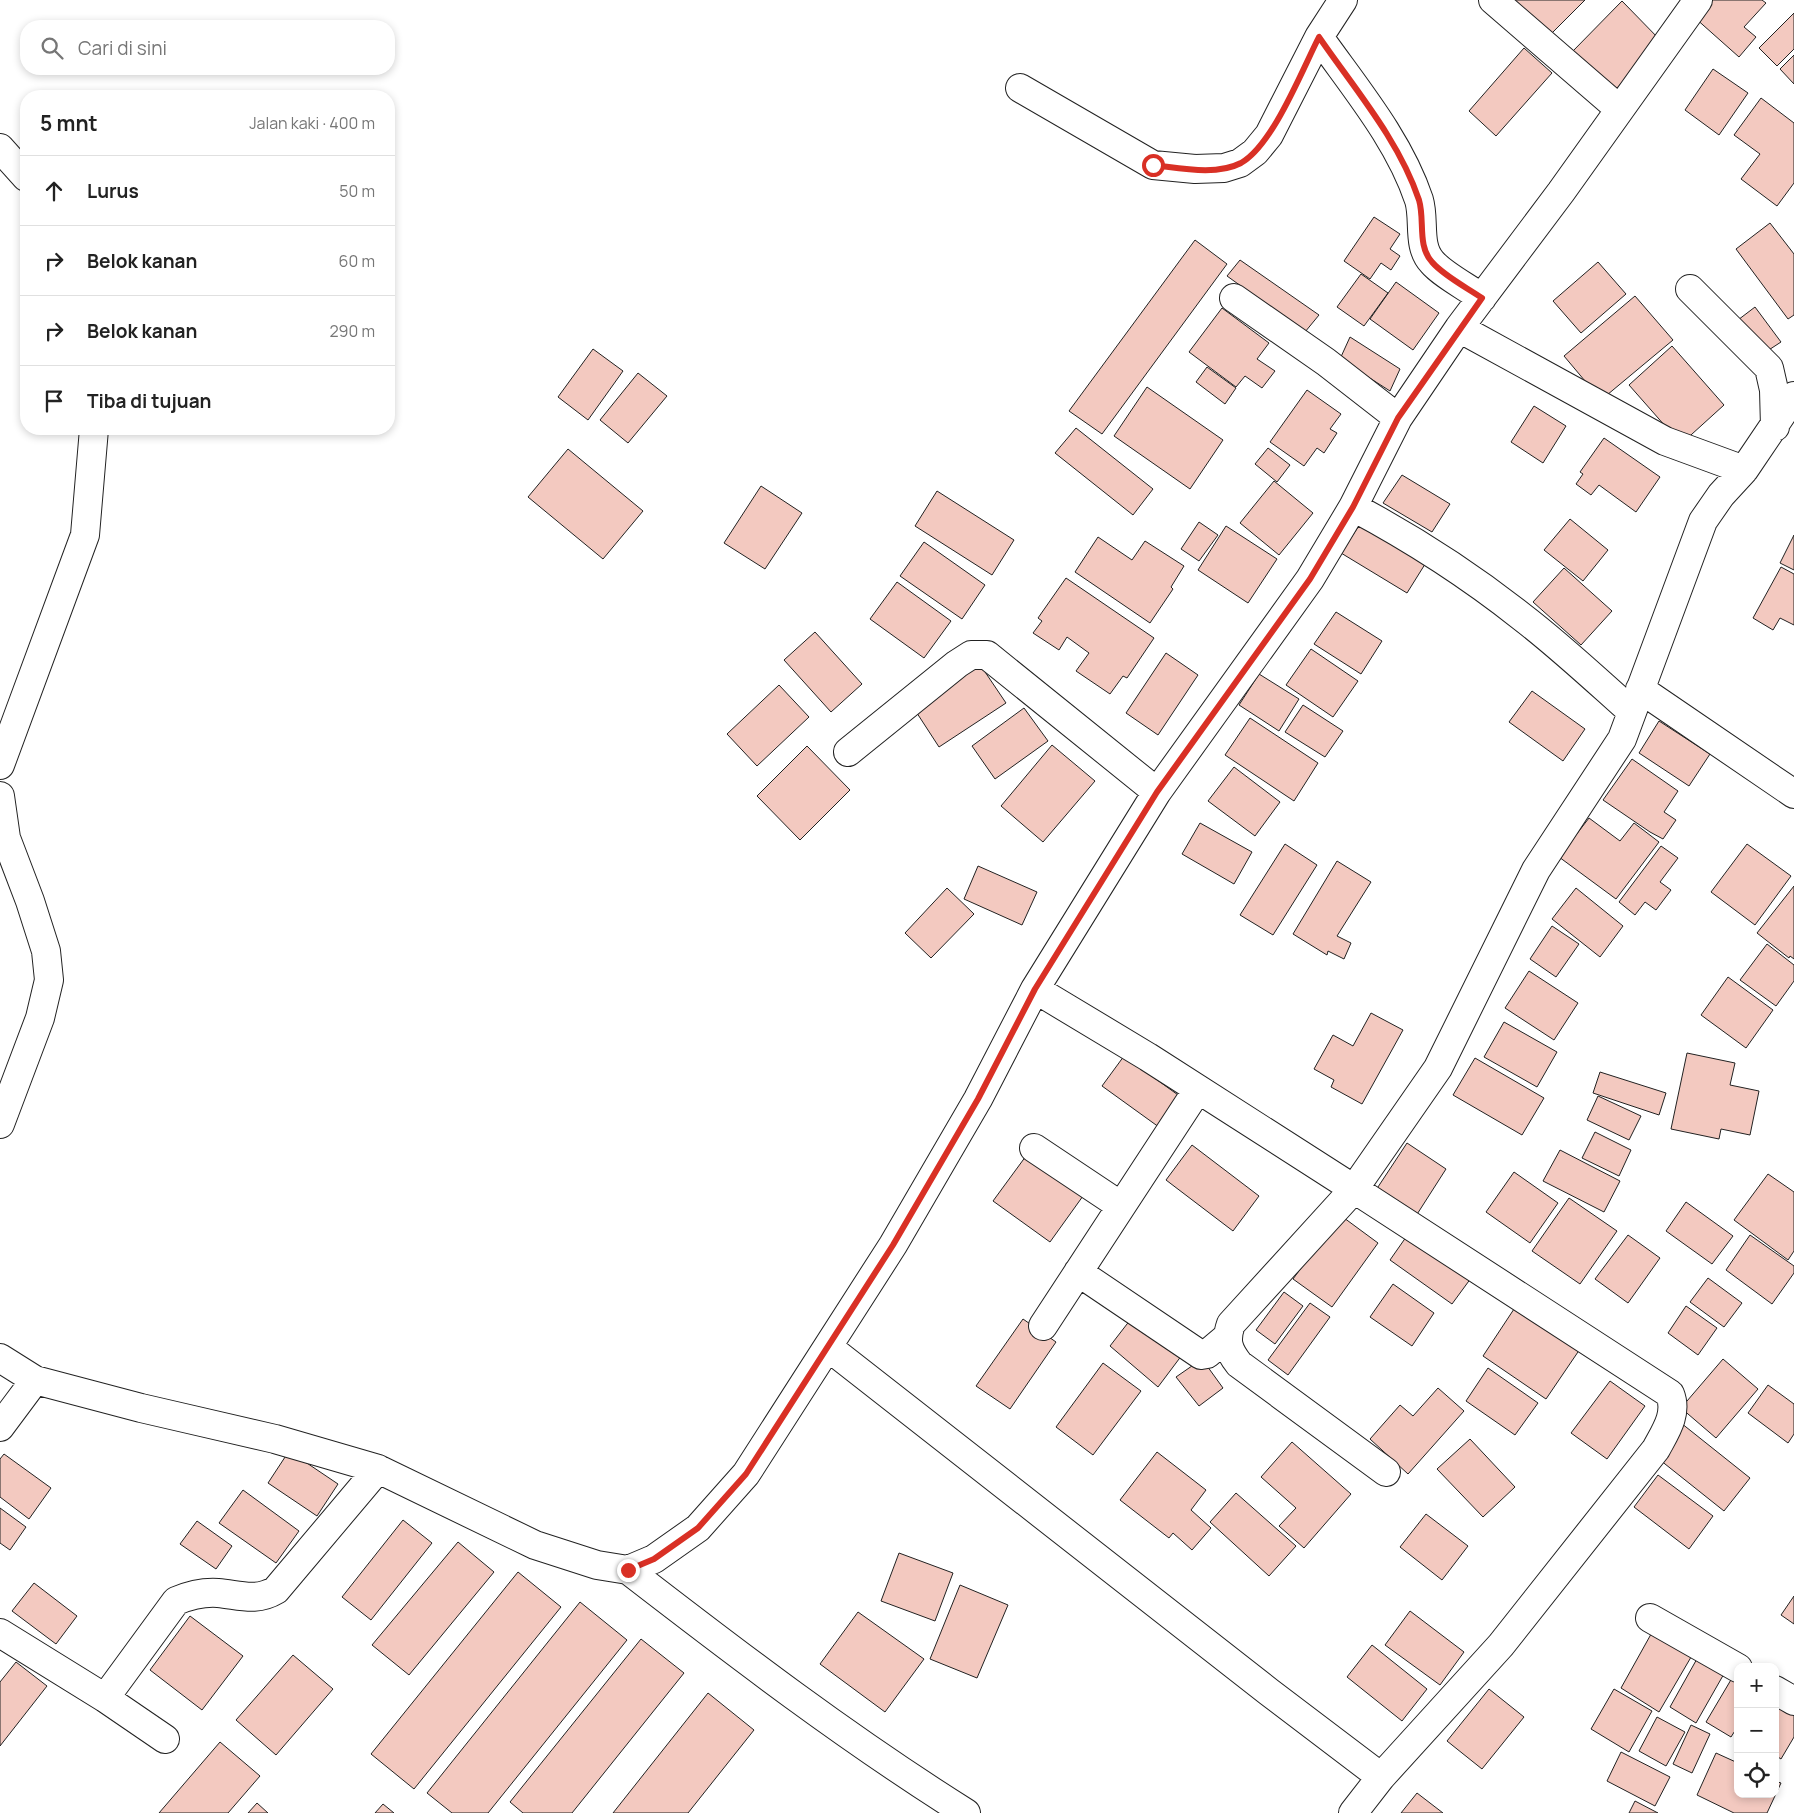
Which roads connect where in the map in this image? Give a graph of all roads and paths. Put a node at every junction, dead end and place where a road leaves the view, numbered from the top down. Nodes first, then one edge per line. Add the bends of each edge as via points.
1 (1344, 0) edge
2 (1494, 0) edge
3 (1698, 0) edge
4 (1319, 37) junction
5 (1020, 88) dead end
6 (1618, 108) junction
7 (0, 148) edge
8 (20, 170) edge
9 (1690, 289) dead end
10 (1234, 298) dead end
11 (1482, 298) junction
12 (1459, 328) junction
13 (1794, 396) edge
14 (1398, 418) junction
15 (1775, 427) junction
16 (93, 435) edge
17 (1744, 470) junction
18 (1353, 507) junction
19 (1636, 700) junction
20 (848, 752) dead end
21 (0, 765) edge
22 (1157, 792) junction
23 (1794, 794) edge
24 (0, 796) edge
25 (1035, 989) junction
26 (1198, 1089) junction
27 (2, 1112) edge
28 (1034, 1148) dead end
29 (1354, 1189) junction
30 (1121, 1206) junction
31 (1078, 1272) junction
32 (1043, 1326) dead end
33 (1226, 1338) junction
34 (828, 1347) junction
35 (0, 1358) edge
36 (34, 1380) junction
37 (0, 1427) edge
38 (378, 1469) junction
39 (1386, 1472) dead end
40 (628, 1570) junction
41 (1650, 1618) dead end
42 (0, 1633) edge
43 (1734, 1666) edge
44 (1779, 1692) edge
45 (105, 1698) junction
46 (1794, 1701) edge
47 (166, 1739) dead end
48 (1381, 1777) junction
49 (966, 1813) edge
50 (1353, 1813) edge

1 - 4 street
2 - 6 street
3 - 6 street
4 - 5 street via 1268,135 1255,152 1240,163 1224,168 1153,165
4 - 11 street via 1388,135 1419,200 1424,222 1422,245 1431,262
6 - 11 street via 1561,192
7 - 8 street
9 - 15 street via 1769,368 1774,390
10 - 14 street via 1326,362
11 - 12 street
12 - 14 street
12 - 17 street via 1665,441
13 - 15 street
14 - 18 street
15 - 17 street
16 - 21 street via 85,535
17 - 19 street via 1703,521
18 - 19 street via 1460,570
18 - 22 street via 1310,579
19 - 23 street
19 - 29 street via 1622,739 1536,870 1438,1068
20 - 22 street via 957,664 971,655 987,655
22 - 25 street
24 - 27 street via 6,838 46,951 49,980 40,1018
25 - 26 street
25 - 34 street via 978,1099 893,1245
26 - 29 street
26 - 30 street
28 - 30 street
29 - 33 street via 1231,1324
29 - 48 street via 1670,1394 1674,1403 1671,1422 1650,1457 1501,1645
30 - 31 street
31 - 32 street
31 - 33 street via 1201,1355 1207,1354
33 - 39 street via 1231,1354 1239,1364
34 - 40 street via 746,1474 698,1528 654,1559
34 - 48 street
35 - 36 street
36 - 37 street
36 - 38 street via 275,1439
38 - 40 street via 535,1546 597,1565
38 - 45 street via 276,1590 253,1599 216,1593 188,1596 176,1601
40 - 49 street via 859,1744
41 - 43 street
42 - 45 street
44 - 46 street
45 - 47 street
48 - 50 street

